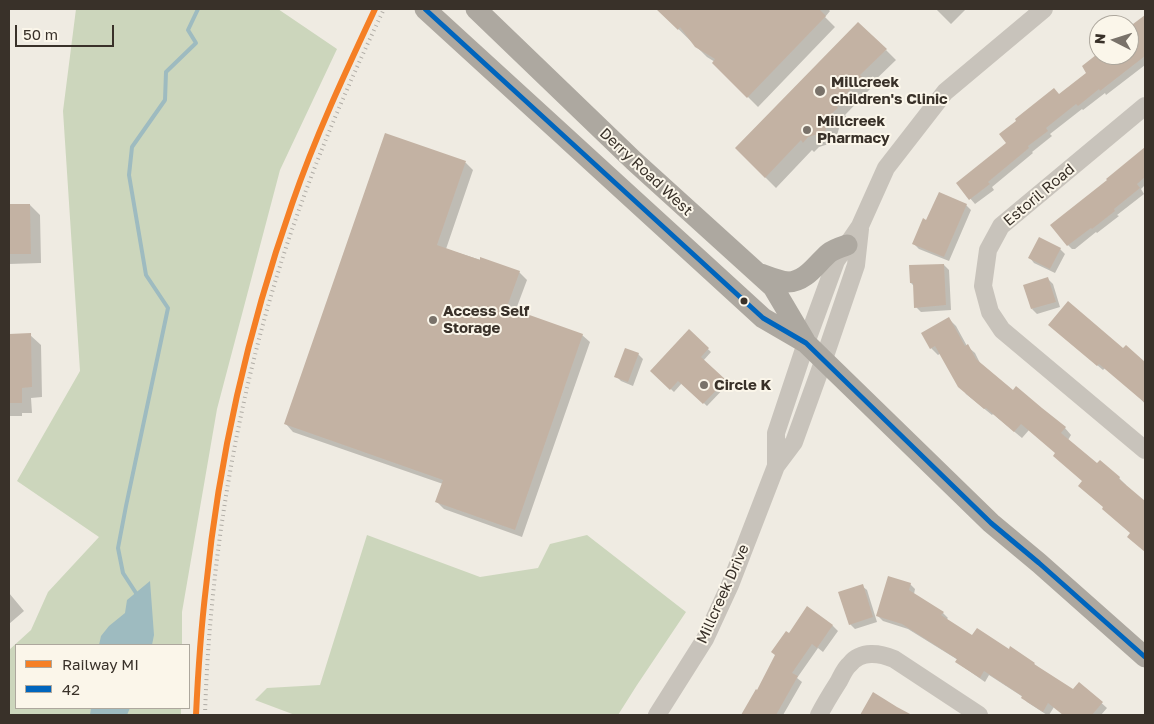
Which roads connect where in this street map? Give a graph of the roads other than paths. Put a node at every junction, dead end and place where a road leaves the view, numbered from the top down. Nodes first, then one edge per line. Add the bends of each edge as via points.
1 (425, 9) edge
2 (476, 9) edge
3 (1044, 9) edge
4 (1145, 106) edge
5 (860, 226) junction
6 (847, 245) junction
7 (758, 273) junction
8 (806, 343) junction
9 (824, 359) junction
10 (1145, 450) edge
11 (776, 466) junction
12 (1145, 657) edge
13 (657, 715) edge
14 (819, 715) edge
15 (978, 715) edge

1 - 8 main road, Derry Road West via 763,318
2 - 7 main road, Derry Road West via 634,161
3 - 5 street, Millcreek Drive via 944,92 886,168
4 - 10 street, Estoril Road via 1001,226 988,250 983,286 990,312 1002,330
5 - 6 street, Millcreek Drive
5 - 9 street, Millcreek Drive via 856,265
6 - 7 main road via 831,251 810,272 796,280 788,282
6 - 8 street, Millcreek Drive via 836,261
7 - 8 main road, Derry Road West via 773,287
8 - 9 main road, Derry Road West
8 - 11 street, Millcreek Drive via 776,433
9 - 11 street, Millcreek Drive via 794,442
9 - 12 main road, Derry Road West via 991,523
11 - 13 street, Millcreek Drive via 730,585 705,639
14 - 15 street via 850,663 870,653 894,659

